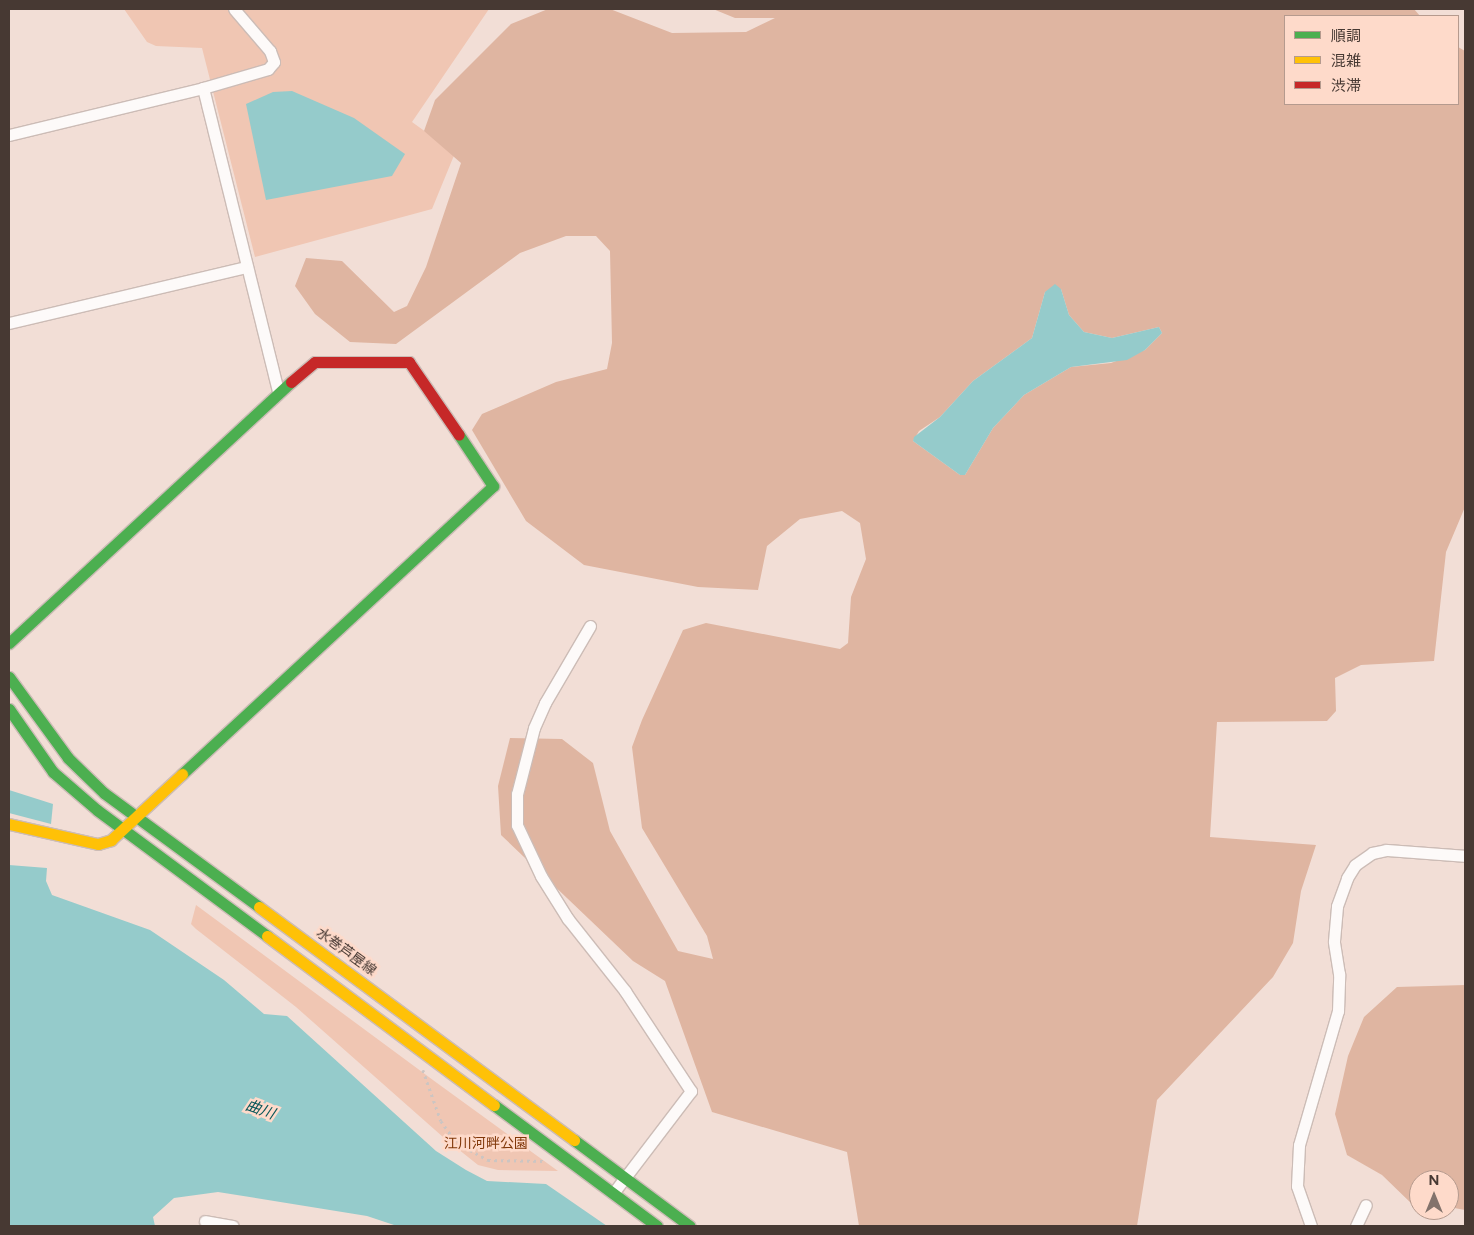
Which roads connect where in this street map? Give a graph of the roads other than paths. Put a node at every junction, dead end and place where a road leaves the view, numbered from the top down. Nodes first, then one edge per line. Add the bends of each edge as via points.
1 (234, 9) edge
2 (203, 88) junction
3 (9, 135) edge
4 (246, 266) junction
5 (9, 323) edge
6 (278, 392) junction
7 (590, 626) dead end
8 (9, 643) edge
9 (9, 677) edge
10 (9, 709) edge
11 (135, 816) junction
12 (9, 824) edge
13 (123, 828) junction
14 (1465, 856) edge
15 (469, 1062) junction
16 (459, 1077) junction
17 (540, 1113) junction
18 (527, 1128) junction
19 (625, 1176) junction
20 (614, 1192) junction
21 (1366, 1205) dead end
22 (205, 1221) dead end
23 (233, 1226) edge
24 (657, 1226) edge
25 (690, 1226) edge
26 (1311, 1226) edge
27 (1356, 1226) edge

1 - 2 street via 270,51 274,62 268,69
2 - 3 street
2 - 4 street
4 - 5 street
4 - 6 street
6 - 8 main road
6 - 11 main road via 316,362 409,362 493,486
7 - 19 street via 534,728 517,794 517,825 541,876 568,919 625,991 692,1091
9 - 11 main road, 水巻芦屋線 via 68,758
10 - 13 main road via 53,772
11 - 13 main road
11 - 15 main road, 水巻芦屋線
12 - 13 main road via 98,844 111,840
13 - 16 main road
14 - 26 street via 1386,850 1372,853 1355,865 1347,878 1337,906 1334,941 1339,974 1338,1011 1299,1145 1297,1186
15 - 16 street
15 - 17 main road, 水巻芦屋線
16 - 18 main road
17 - 18 street
17 - 19 main road, 水巻芦屋線
18 - 20 main road
19 - 20 street
19 - 25 main road, 水巻芦屋線
20 - 24 main road
21 - 27 street
22 - 23 street

